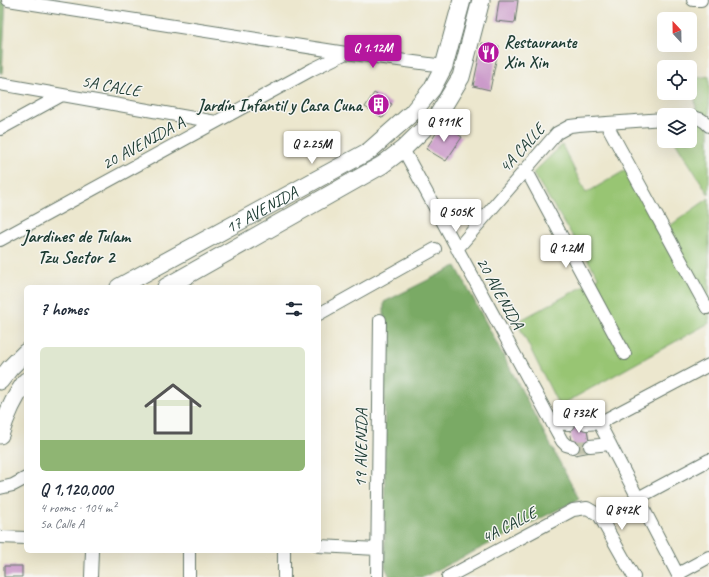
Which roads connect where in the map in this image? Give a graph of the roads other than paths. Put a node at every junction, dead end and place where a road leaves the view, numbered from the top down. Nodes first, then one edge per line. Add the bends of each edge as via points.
1 (8, 0) edge
2 (462, 0) edge
3 (481, 0) edge
4 (693, 0) edge
5 (701, 0) edge
6 (346, 53) junction
7 (444, 66) junction
8 (0, 84) edge
9 (62, 95) junction
10 (697, 118) edge
11 (657, 119) edge
12 (216, 122) junction
13 (606, 123) junction
14 (706, 123) edge
15 (0, 129) edge
16 (402, 149) junction
17 (523, 171) junction
18 (0, 240) edge
19 (435, 249) dead end
20 (457, 250) junction
21 (123, 285) edge
22 (170, 285) edge
23 (707, 308) dead end
24 (321, 313) edge
25 (380, 320) dead end
26 (24, 354) edge
27 (625, 354) dead end
28 (709, 365) edge
29 (0, 381) edge
30 (24, 384) edge
31 (552, 423) junction
32 (599, 423) junction
33 (569, 424) dead end
34 (586, 424) dead end
35 (0, 435) edge
36 (610, 444) junction
37 (590, 446) tunnel mouth
38 (573, 447) dead end
39 (709, 460) edge
40 (24, 479) edge
41 (0, 488) edge
42 (638, 498) junction
43 (0, 537) edge
44 (24, 538) edge
45 (321, 546) edge
46 (377, 549) junction
47 (92, 553) edge
48 (189, 553) edge
49 (284, 553) edge
50 (709, 557) edge
51 (678, 576) edge
52 (92, 577) edge
53 (189, 577) edge
54 (284, 577) edge
55 (377, 577) edge
56 (448, 577) edge
57 (634, 577) edge

1 - 6 street
2 - 7 main road, 17 AVENIDA
3 - 16 main road, 17 AVENIDA via 461,77 438,115
4 - 5 street
6 - 7 street
6 - 12 street, 20 AVENIDA A
7 - 21 main road, 17 AVENIDA via 432,89 412,113 369,151
8 - 9 street, 5A CALLE
9 - 12 street, 5A CALLE
9 - 15 street
10 - 14 street
11 - 13 street, 4A CALLE
12 - 18 street, 20 AVENIDA A
13 - 17 street, 4A CALLE via 563,129 551,138
13 - 23 street
16 - 20 street, 20 AVENIDA
16 - 22 main road, 17 AVENIDA via 382,165
17 - 20 street, 4A CALLE
17 - 27 street via 530,177
19 - 24 street
20 - 31 street, 20 AVENIDA
25 - 46 street, 19 AVENIDA
26 - 29 main road
28 - 32 street
30 - 35 main road via 6,414
31 - 33 street
31 - 38 street, 20 AVENIDA via 564,443
32 - 34 street
32 - 36 street
36 - 37 street
36 - 42 street
39 - 42 street
40 - 41 street
42 - 51 street
43 - 44 street
45 - 46 street
46 - 55 street, 19 AVENIDA
47 - 52 street
48 - 53 street
49 - 54 street
50 - 51 street
56 - 57 street, 4A CALLE via 573,510 587,508 599,515

